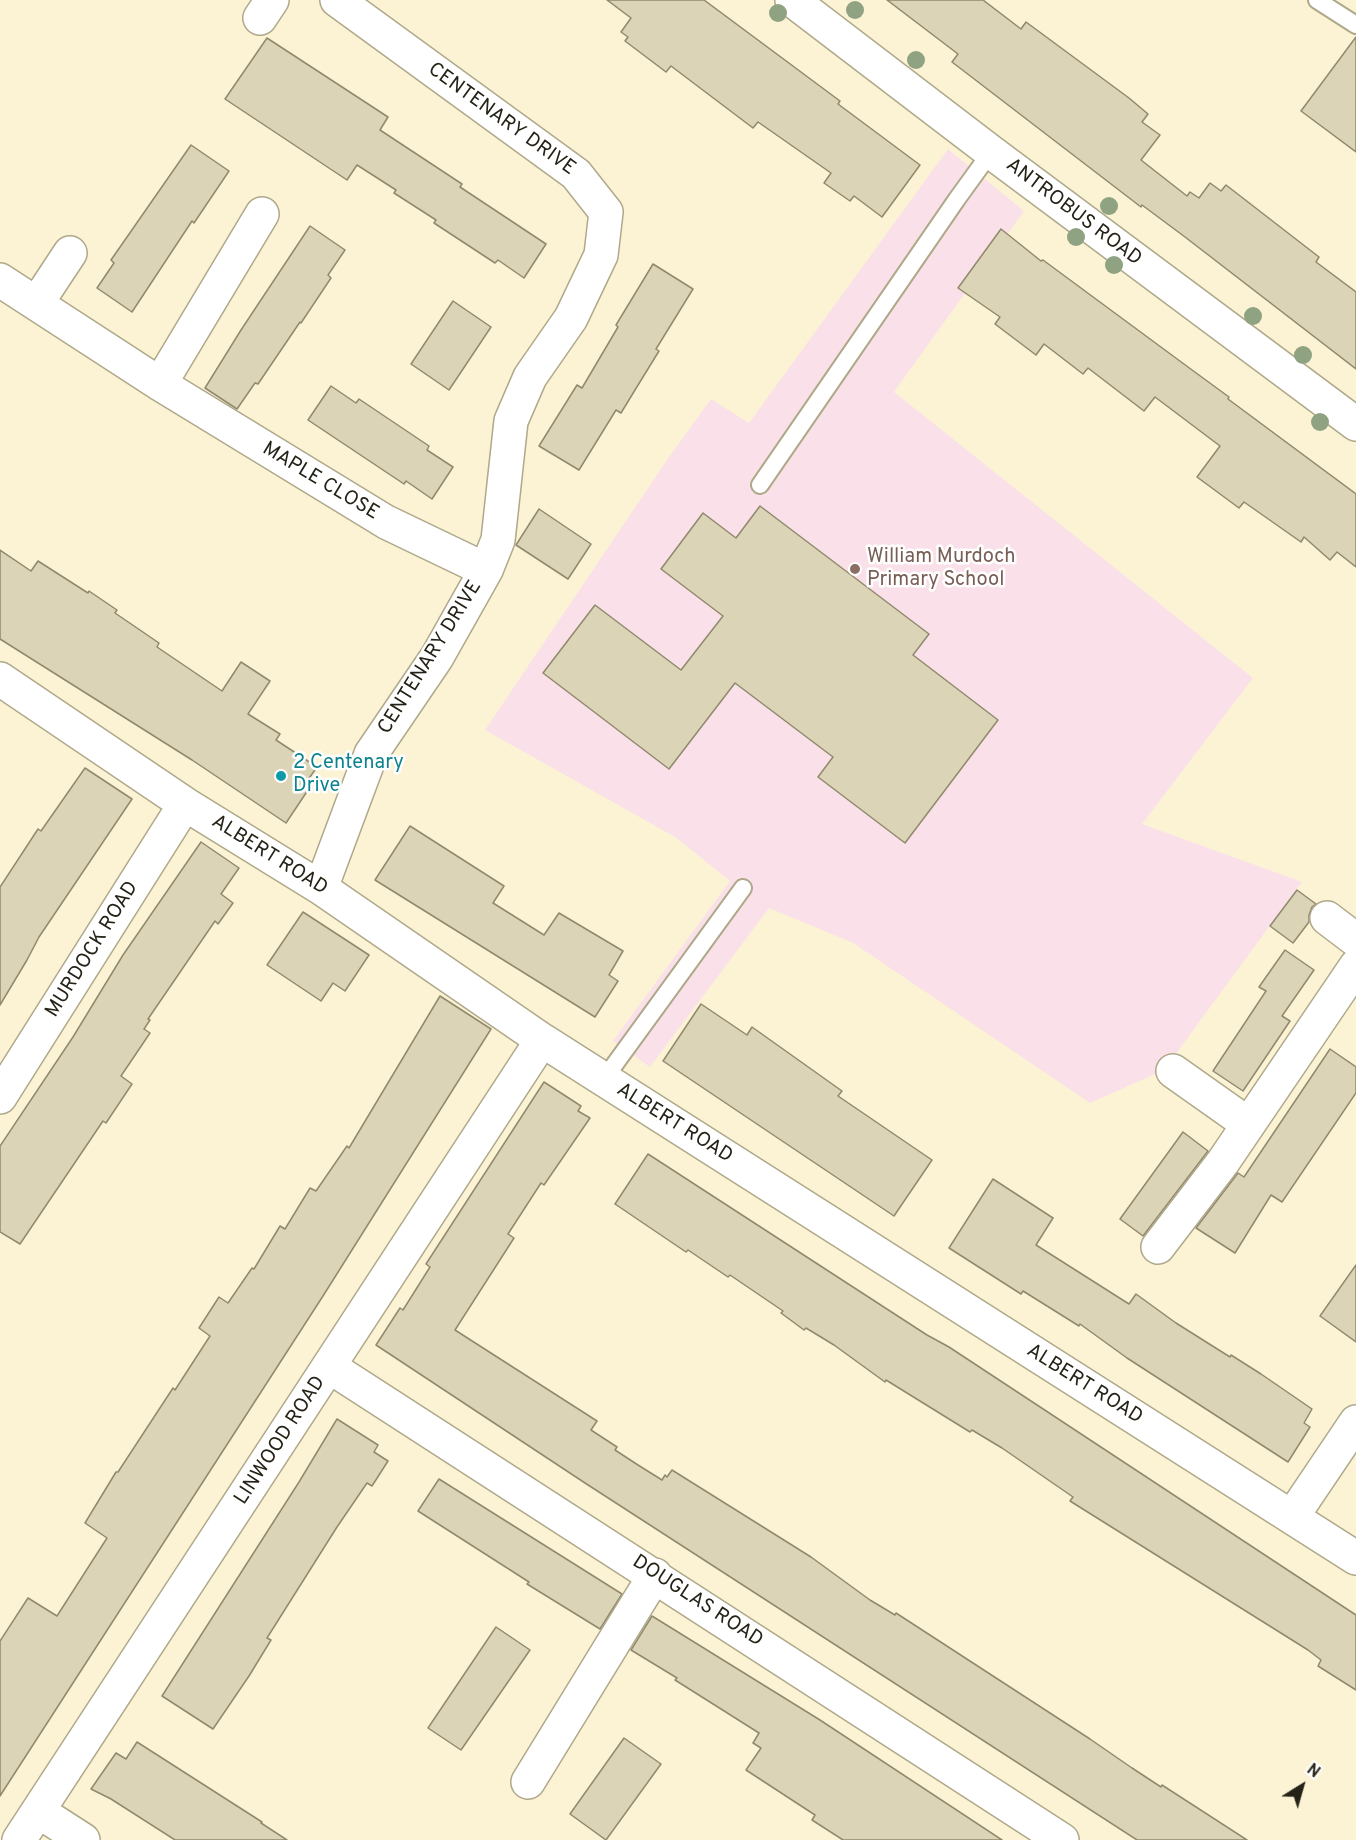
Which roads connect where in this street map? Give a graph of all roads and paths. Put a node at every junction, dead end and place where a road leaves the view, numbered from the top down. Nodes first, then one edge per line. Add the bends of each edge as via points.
1 (338, 0) edge
2 (792, 0) edge
3 (1317, 0) edge
4 (1356, 25) edge
5 (991, 152) junction
6 (262, 214) dead end
7 (70, 253) dead end
8 (0, 280) edge
9 (37, 303) junction
10 (160, 384) junction
11 (1356, 424) edge
12 (760, 485) dead end
13 (486, 570) junction
14 (0, 679) edge
15 (185, 804) junction
16 (321, 888) junction
17 (743, 888) dead end
18 (1327, 918) dead end
19 (1356, 940) edge
20 (1356, 966) edge
21 (542, 1040) junction
22 (1173, 1071) dead end
23 (604, 1079) junction
24 (0, 1097) edge
25 (1248, 1124) junction
26 (1158, 1248) dead end
27 (330, 1367) junction
28 (1356, 1422) edge
29 (1292, 1517) junction
30 (1356, 1558) edge
31 (655, 1575) junction
32 (528, 1782) dead end
33 (38, 1811) junction
34 (19, 1840) edge
35 (83, 1840) edge
36 (1062, 1840) edge

1 - 13 street, CENTENARY DRIVE via 576,174 606,212 601,255 571,318 530,377 511,421 498,540
2 - 5 street, ANTROBUS ROAD
3 - 4 lane
5 - 11 street, ANTROBUS ROAD
5 - 12 lane
6 - 10 street
7 - 9 street
8 - 9 street, MAPLE CLOSE
9 - 10 street, MAPLE CLOSE
10 - 13 street, MAPLE CLOSE via 386,522
13 - 16 street, CENTENARY DRIVE via 437,657 371,754
14 - 15 street, ALBERT ROAD
15 - 16 street, ALBERT ROAD
15 - 24 street, MURDOCK ROAD
16 - 21 street, ALBERT ROAD
17 - 23 lane
18 - 19 street
20 - 25 street
21 - 23 street, ALBERT ROAD
21 - 27 street, LINWOOD ROAD
22 - 25 street
23 - 29 street, ALBERT ROAD
25 - 26 street
27 - 31 street, DOUGLAS ROAD
27 - 33 street, LINWOOD ROAD
28 - 29 street
29 - 30 street, ALBERT ROAD
31 - 32 street
31 - 36 street, DOUGLAS ROAD
33 - 34 street, LINWOOD ROAD
33 - 35 street

